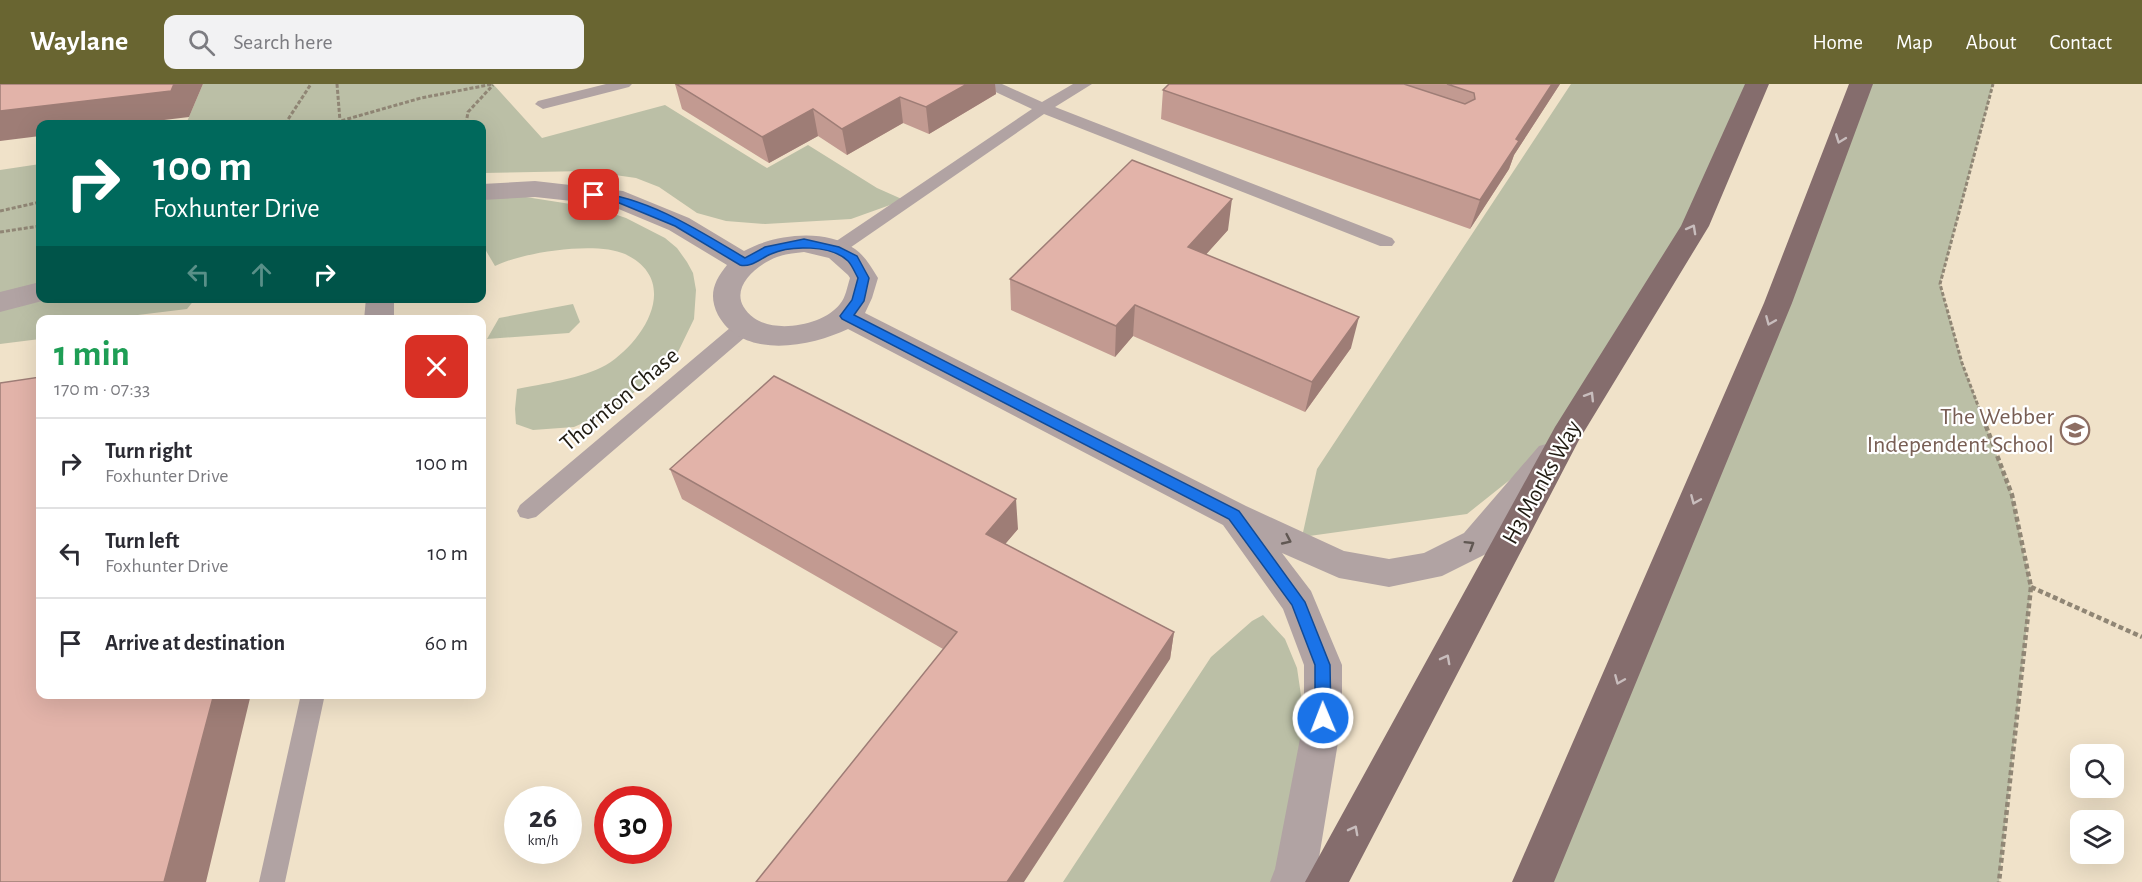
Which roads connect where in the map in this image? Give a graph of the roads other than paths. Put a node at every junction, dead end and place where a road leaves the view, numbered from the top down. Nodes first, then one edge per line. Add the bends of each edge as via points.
1 (624, 84) edge
2 (990, 84) edge
3 (1084, 84) edge
4 (1757, 84) edge
5 (1861, 84) edge
6 (543, 104) dead end
7 (1043, 108) junction
8 (486, 192) edge
9 (1386, 242) dead end
10 (835, 250) junction
11 (744, 263) junction
12 (36, 293) edge
13 (0, 302) edge
14 (846, 316) junction
15 (744, 327) junction
16 (1566, 435) junction
17 (528, 511) dead end
18 (1234, 515) junction
19 (312, 699) edge
20 (272, 882) edge
21 (1291, 882) edge
22 (1326, 882) edge
23 (1533, 882) edge

1 - 6 lane
2 - 7 lane
3 - 7 lane
16 -> 4 main road, H3 Monks Way via 1695,226
5 -> 23 main road via 1778,303
7 - 9 lane
7 - 10 lane
8 - 11 street via 535,189 614,197 679,224
10 - 11 street via 804,243 769,250
10 - 14 street via 852,258 864,278 858,301
11 - 15 street via 725,290 728,310
12 - 13 street
14 - 15 street via 804,334 770,335
14 - 18 street
15 - 17 lane, Thornton Chase
18 -> 16 street via 1338,564 1389,573 1430,566 1476,543
22 -> 16 main road, H3 Monks Way
18 - 21 street via 1298,602 1323,665 1323,718
19 - 20 lane

